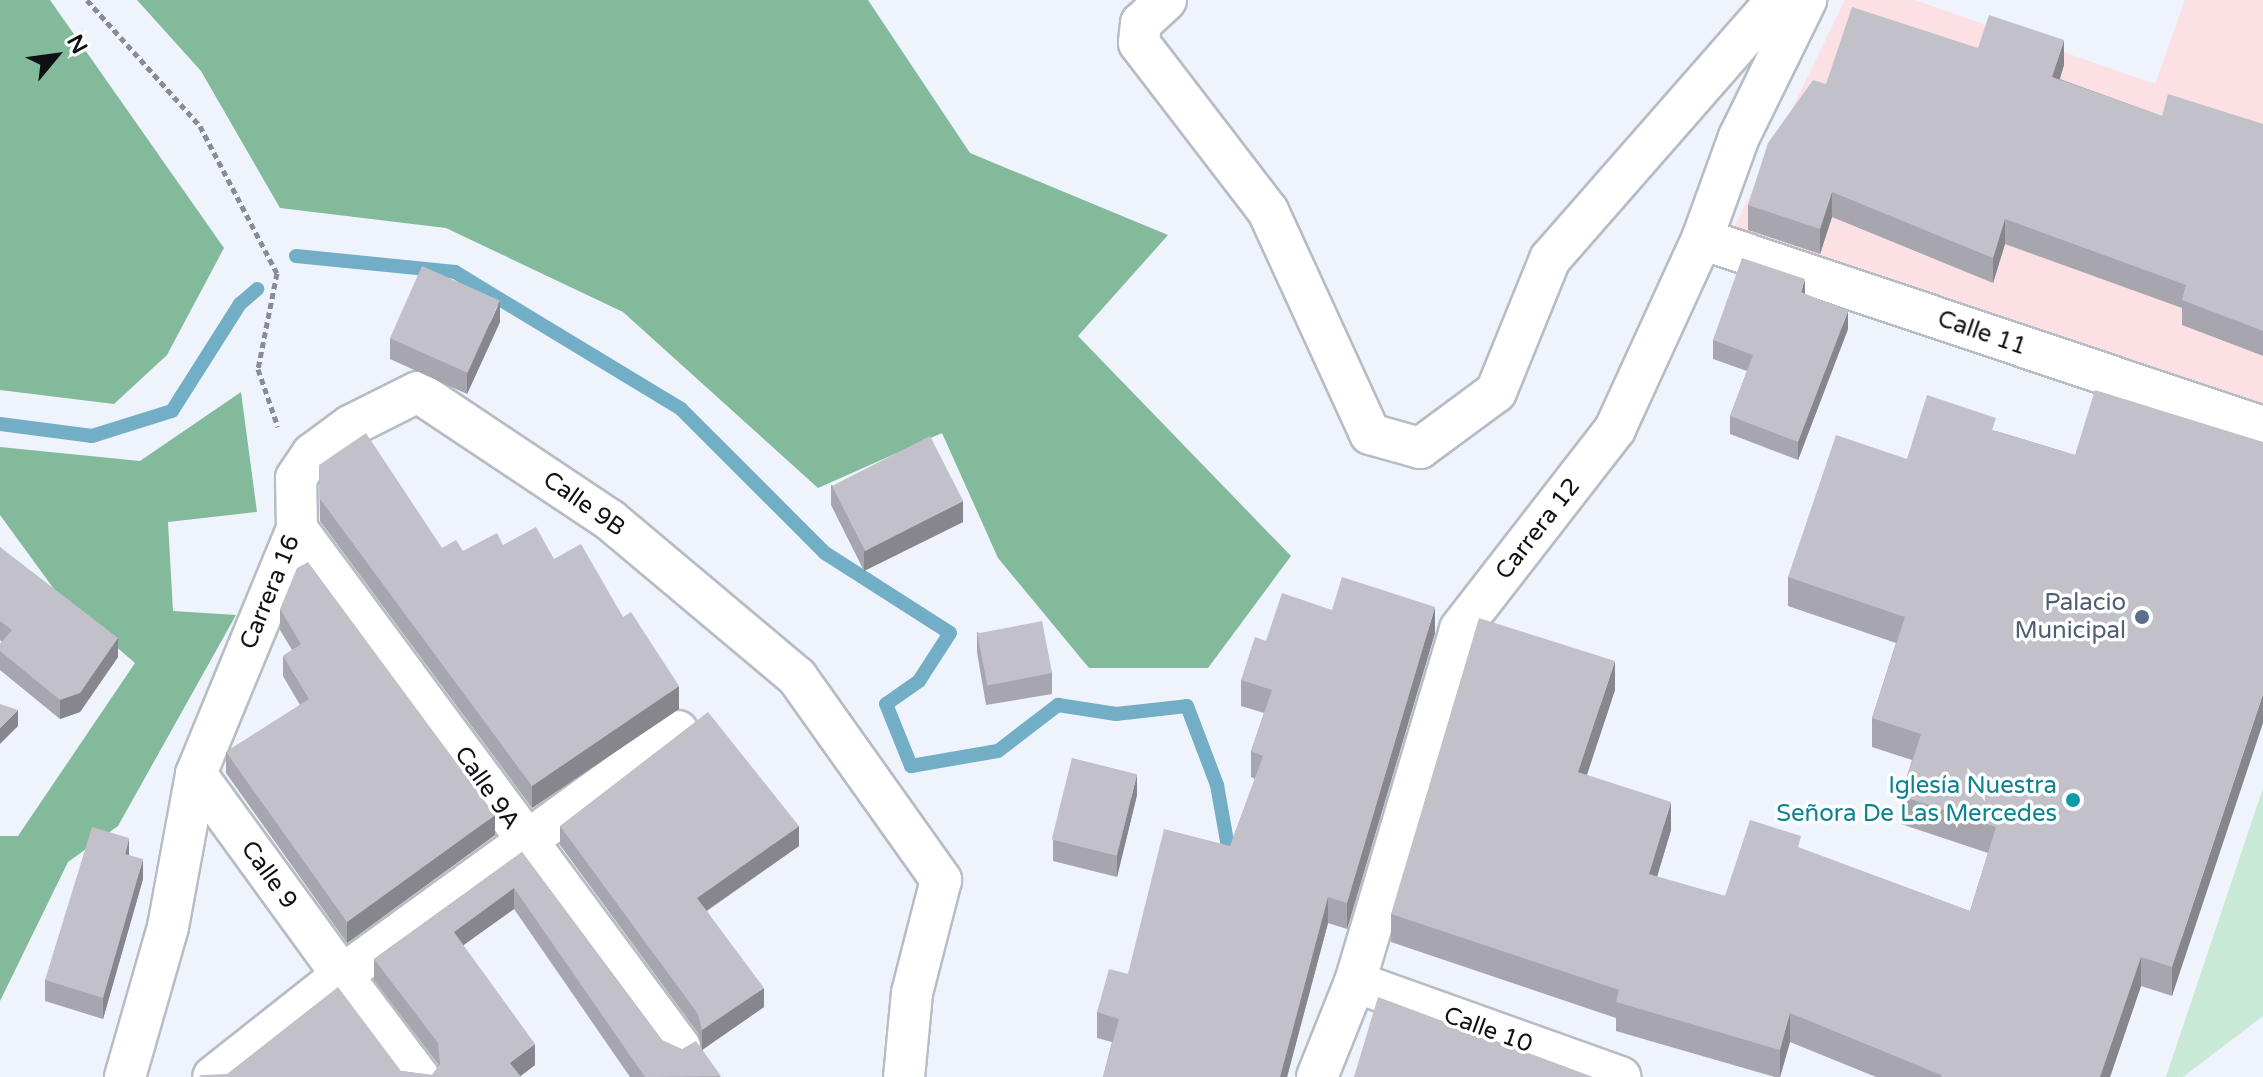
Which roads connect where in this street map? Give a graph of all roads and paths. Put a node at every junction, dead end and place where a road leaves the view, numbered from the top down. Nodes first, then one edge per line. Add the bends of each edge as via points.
1 (87, 0) edge
2 (1166, 0) edge
3 (1777, 0) edge
4 (1806, 0) edge
5 (1702, 239) junction
6 (2263, 427) edge
7 (296, 478) junction
8 (297, 529) junction
9 (678, 731) edge
10 (196, 774) junction
11 (526, 843) junction
12 (342, 975) junction
13 (1355, 982) junction
14 (680, 1047) edge
15 (131, 1075) edge
16 (213, 1077) edge
17 (419, 1077) edge
18 (904, 1077) edge
19 (1317, 1077) edge
20 (1621, 1077) edge

1 - 7 path via 200,126 277,273 258,369
2 - 3 street via 1141,23 1139,43 1268,211 1370,434 1420,448 1496,392 1550,259
4 - 5 street, Carrera 12 via 1739,137
5 - 6 street, Calle 11
5 - 13 street, Carrera 12 via 1615,429 1460,629
7 - 8 street, Carrera 16
7 - 18 street, Calle 9B via 312,454 350,426 418,392 610,520 797,677 941,880 912,993
8 - 10 street, Carrera 16
8 - 11 street, Calle 9A
9 - 11 street
10 - 12 street, Calle 9
10 - 15 street, Carrera 16 via 168,927
11 - 12 street
11 - 14 street, Calle 9A
12 - 16 street
12 - 17 street, Calle 9
13 - 19 street, Carrera 12
13 - 20 street, Calle 10

